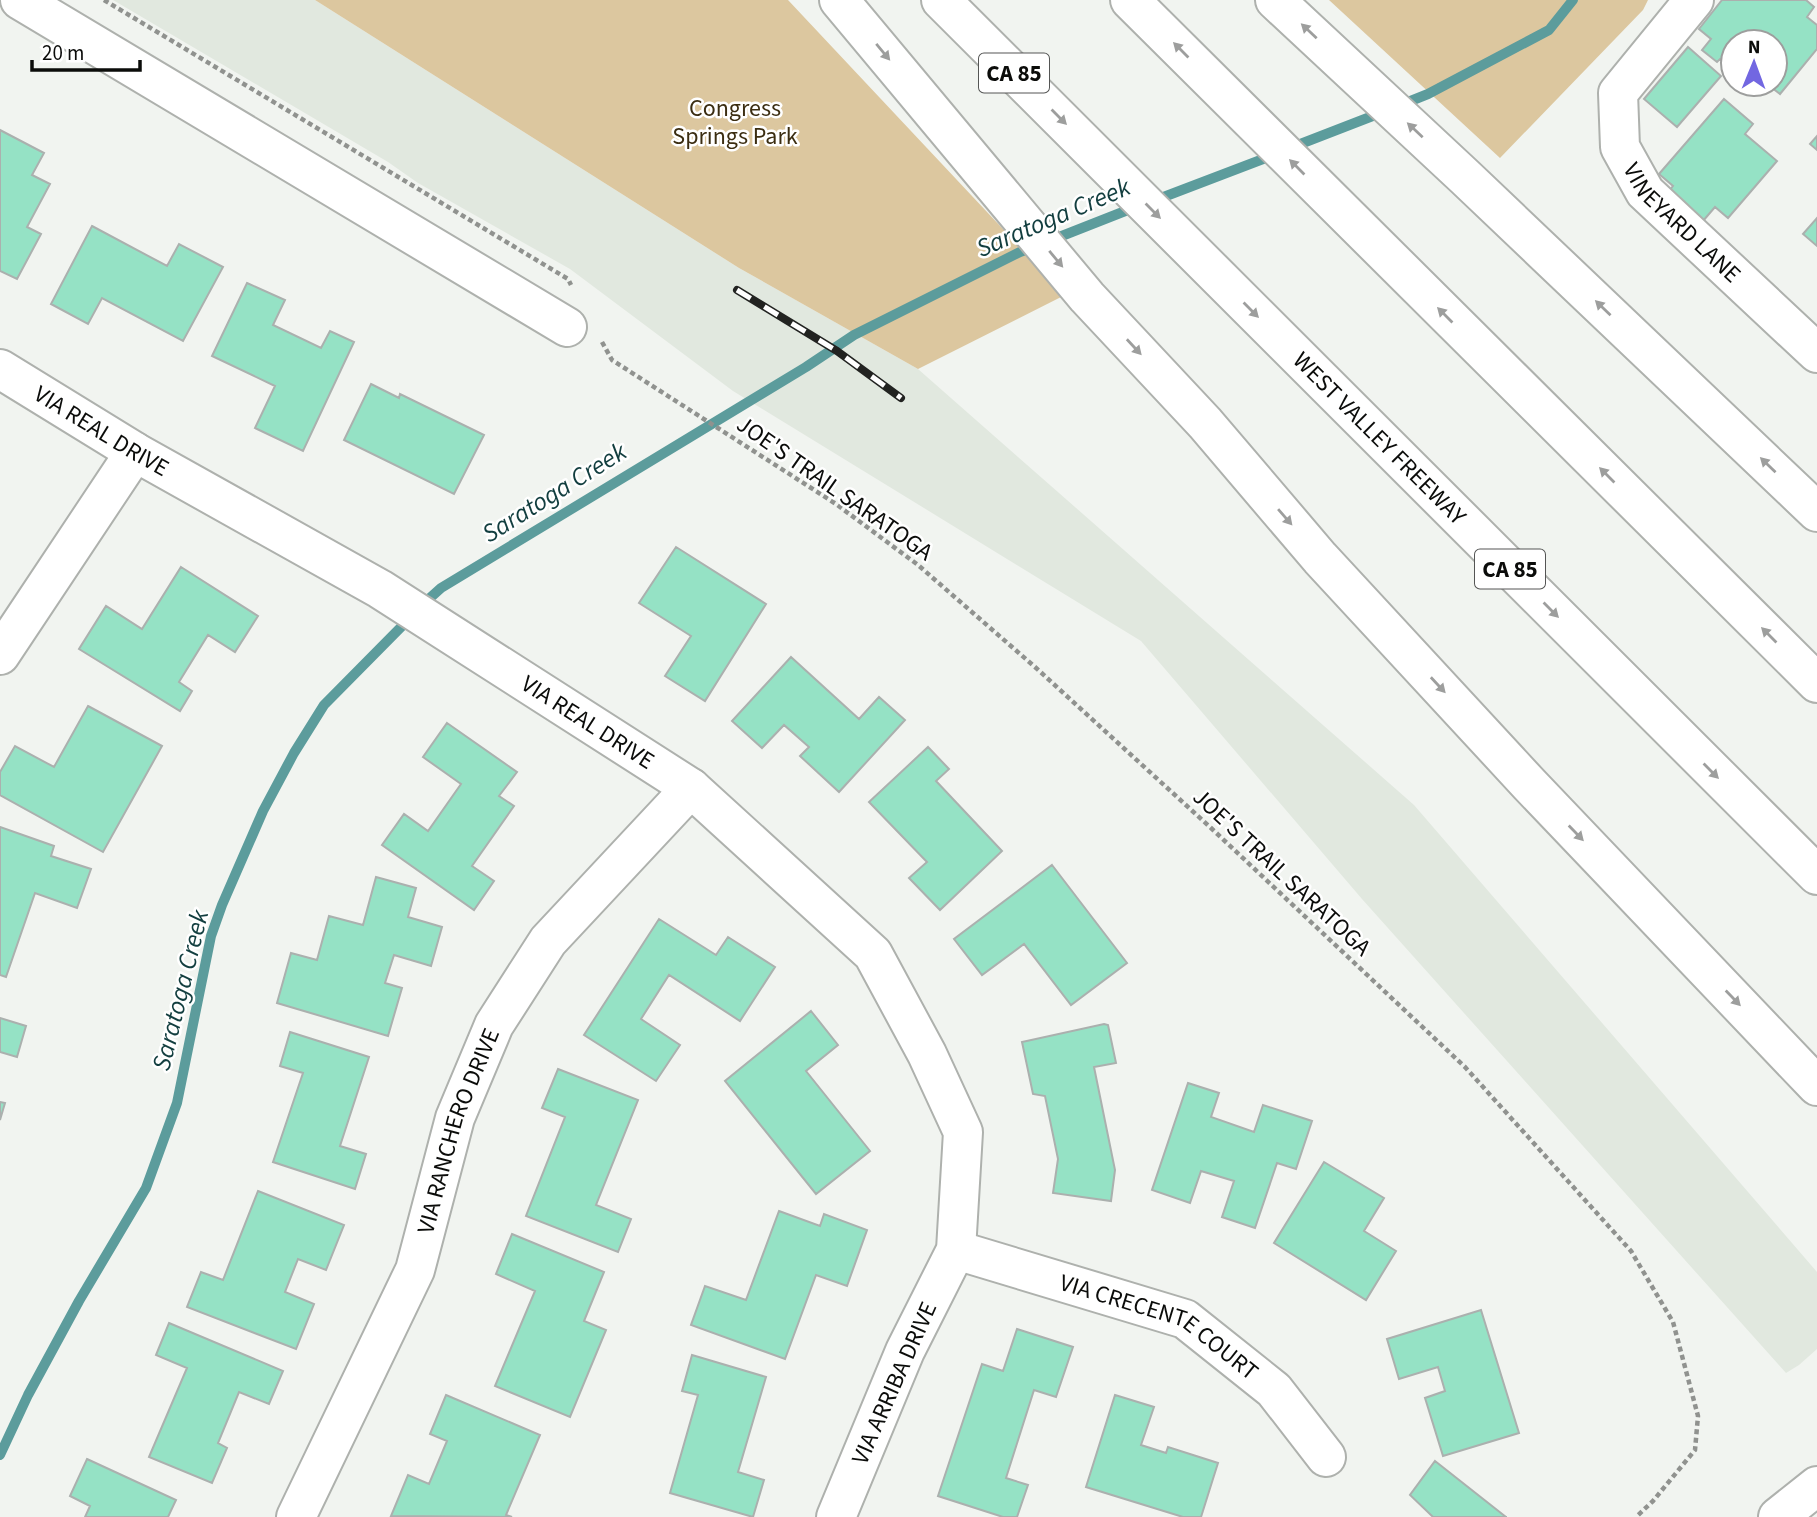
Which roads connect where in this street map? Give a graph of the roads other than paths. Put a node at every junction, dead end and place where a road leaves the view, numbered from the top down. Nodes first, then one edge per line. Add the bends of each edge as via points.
1 (20, 0) edge
2 (839, 0) edge
3 (941, 0) edge
4 (1130, 0) edge
5 (1275, 0) edge
6 (1694, 0) edge
7 (567, 327) dead end
8 (1817, 353) edge
9 (0, 369) edge
10 (135, 452) junction
11 (1817, 512) edge
12 (0, 655) edge
13 (1817, 683) edge
14 (691, 788) junction
15 (1817, 875) edge
16 (1817, 1086) edge
17 (956, 1250) junction
18 (1325, 1457) dead end
19 (1817, 1486) edge
20 (296, 1517) edge
21 (836, 1517) edge
22 (1778, 1517) edge

1 - 7 main road
2 -> 16 main road via 1087,297 1205,423 1320,558
3 -> 15 main road, WEST VALLEY FREEWAY / CA 85
13 -> 4 main road
11 -> 5 main road
6 - 8 main road, VINEYARD LANE via 1618,93 1620,147 1645,192
9 - 10 main road, VIA REAL DRIVE
10 - 12 main road
10 - 14 main road, VIA REAL DRIVE via 380,589
14 - 17 main road, VIA REAL DRIVE via 873,954 927,1054 962,1132
14 - 20 main road, VIA RANCHERO DRIVE via 548,941 494,1025 455,1118 415,1270
17 - 18 main road, VIA CRECENTE COURT via 1185,1319 1274,1390
17 - 21 main road, VIA ARRIBA DRIVE via 905,1352
19 - 22 main road

